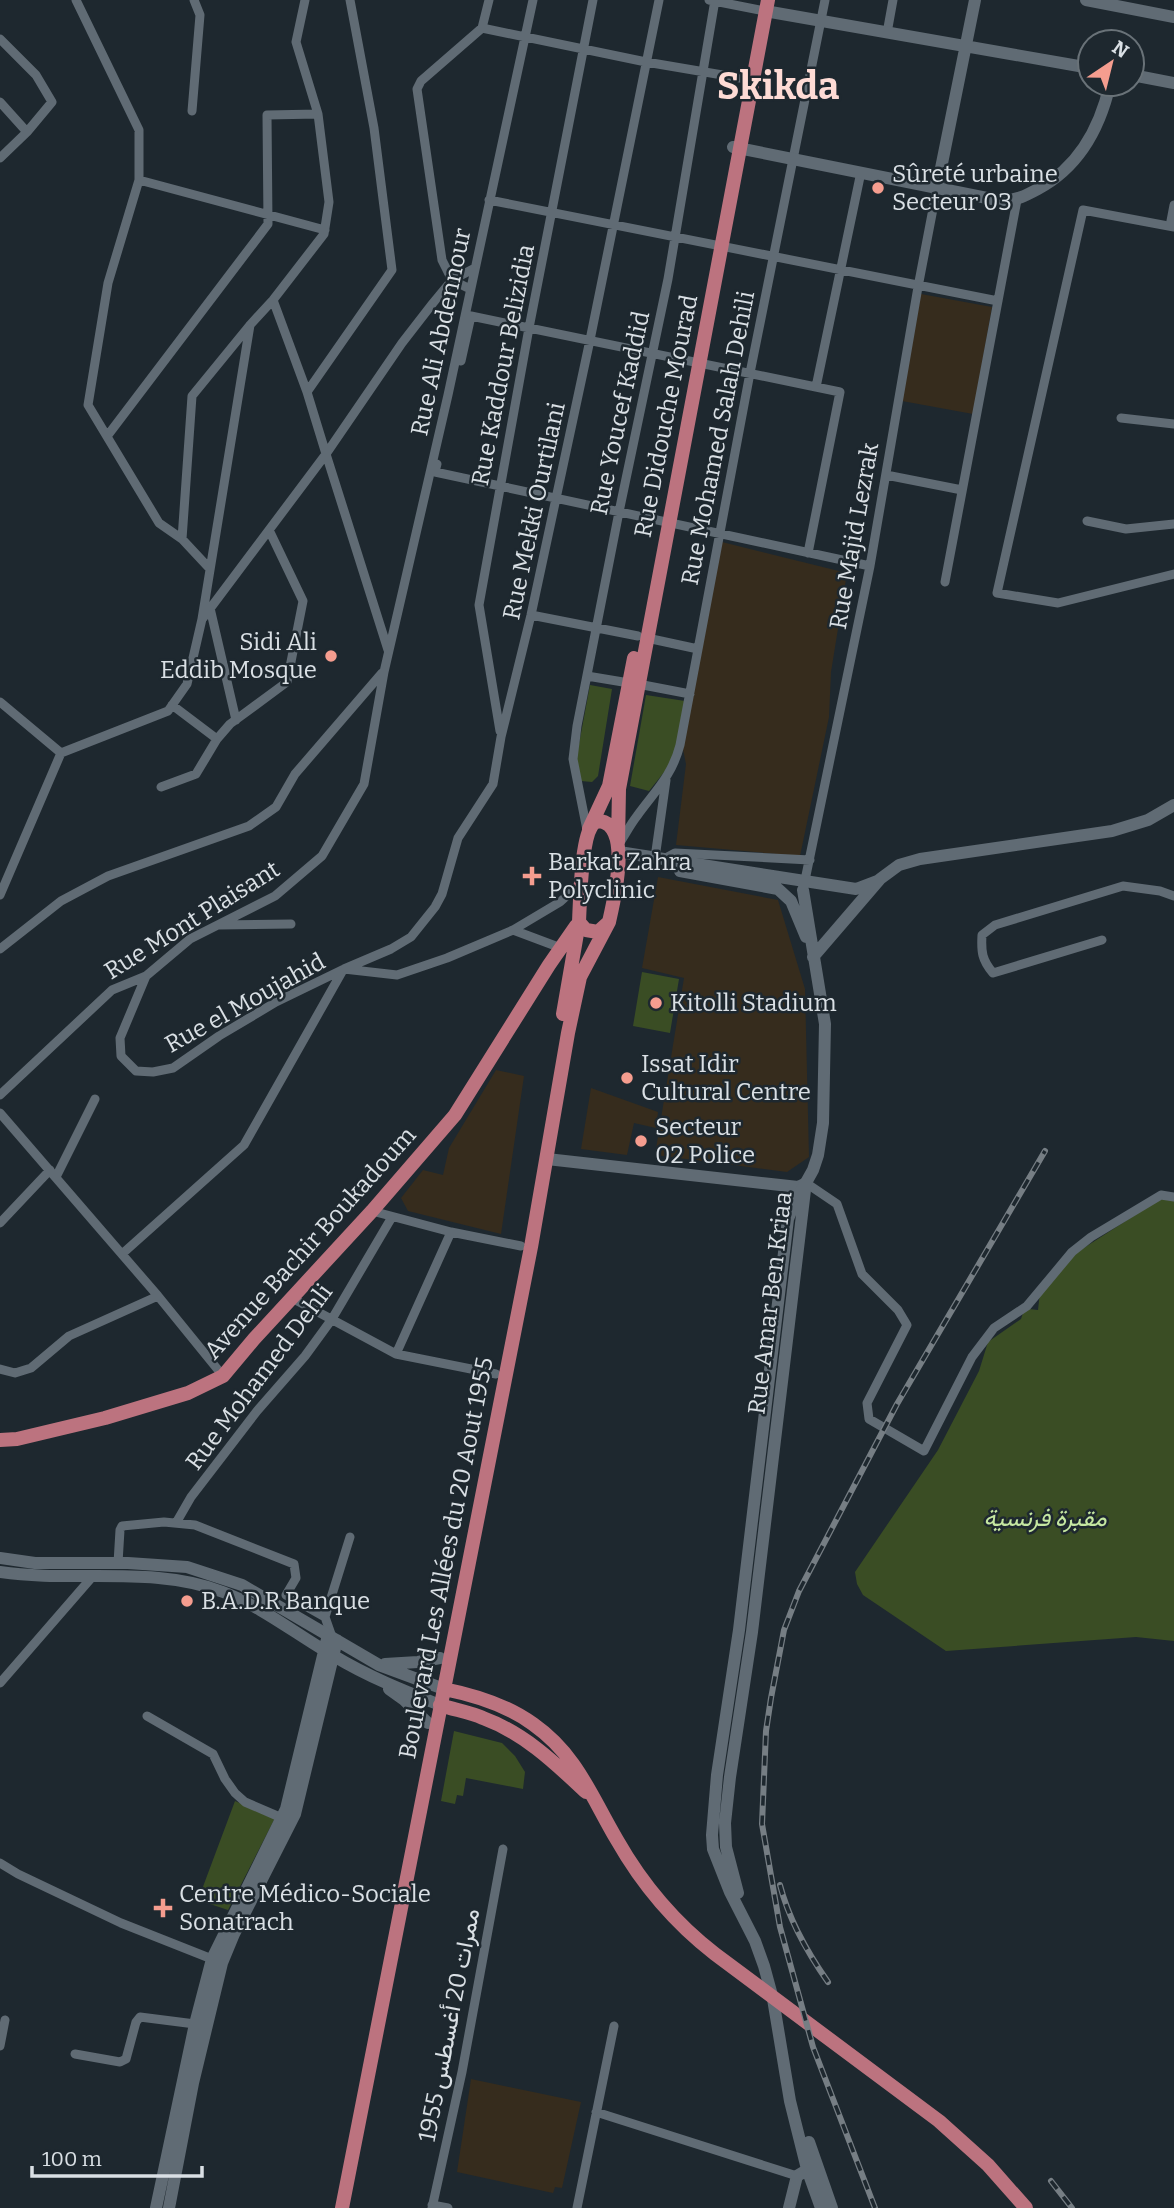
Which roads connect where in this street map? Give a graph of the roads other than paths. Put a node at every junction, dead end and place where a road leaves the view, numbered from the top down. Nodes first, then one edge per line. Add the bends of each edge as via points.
1 (76, 0) edge
2 (194, 0) edge
3 (305, 0) edge
4 (349, 0) edge
5 (489, 0) edge
6 (533, 0) edge
7 (593, 0) edge
8 (659, 0) edge
9 (713, 0) edge
10 (825, 0) edge
11 (893, 0) edge
12 (975, 0) edge
13 (1086, 0) edge
14 (764, 5) edge
15 (1174, 17) edge
16 (820, 21) junction
17 (482, 28) junction
18 (887, 33) junction
19 (525, 36) junction
20 (0, 39) edge
21 (966, 47) junction
22 (584, 50) junction
23 (646, 62) junction
24 (1076, 66) edge
25 (702, 72) junction
26 (1146, 78) edge
27 (746, 79) junction
28 (1174, 83) edge
29 (1106, 98) edge
30 (0, 102) edge
31 (192, 111) dead end
32 (318, 114) junction
33 (27, 132) junction
34 (736, 147) junction
35 (0, 158) edge
36 (792, 158) junction
37 (861, 172) junction
38 (138, 180) junction
39 (937, 188) junction
40 (489, 200) junction
41 (1017, 200) junction
42 (1174, 205) edge
43 (552, 212) junction
44 (268, 215) junction
45 (614, 225) junction
46 (1172, 227) edge
47 (325, 230) junction
48 (676, 237) junction
49 (718, 245) junction
50 (773, 257) junction
51 (475, 268) junction
52 (841, 270) junction
53 (452, 280) junction
54 (918, 287) junction
55 (470, 289) junction
56 (273, 300) junction
57 (998, 301) junction
58 (250, 325) junction
59 (529, 328) junction
60 (590, 340) junction
61 (653, 353) junction
62 (695, 361) junction
63 (750, 373) junction
64 (816, 387) junction
65 (307, 392) junction
66 (448, 395) junction
67 (445, 408) junction
68 (1121, 418) dead end
69 (1174, 424) edge
70 (108, 435) junction
71 (327, 454) junction
72 (886, 475) junction
73 (500, 486) junction
74 (962, 489) junction
75 (557, 499) junction
76 (619, 512) junction
77 (665, 522) junction
78 (1087, 522) dead end
79 (1174, 524) edge
80 (269, 530) junction
81 (719, 533) junction
82 (182, 539) junction
83 (808, 552) junction
84 (870, 566) junction
85 (210, 569) junction
86 (1174, 574) edge
87 (945, 582) dead end
88 (209, 608) junction
89 (531, 615) junction
90 (202, 619) junction
91 (597, 628) junction
92 (643, 637) junction
93 (698, 649) junction
94 (388, 651) junction
95 (384, 672) junction
96 (587, 676) junction
97 (634, 684) junction
98 (690, 694) junction
99 (0, 702) edge
100 (172, 705) junction
101 (236, 720) junction
102 (501, 737) junction
103 (217, 739) junction
104 (61, 753) junction
105 (667, 778) junction
106 (161, 786) dead end
107 (1174, 805) edge
108 (589, 831) junction
109 (657, 843) junction
110 (618, 850) junction
111 (675, 853) junction
112 (658, 859) junction
113 (810, 860) junction
114 (880, 879) junction
115 (581, 883) junction
116 (803, 890) joint
117 (0, 895) edge
118 (1174, 896) edge
119 (579, 922) junction
120 (291, 924) dead end
121 (215, 925) junction
122 (604, 927) junction
123 (513, 930) junction
124 (1102, 940) dead end
125 (0, 949) edge
126 (564, 949) junction
127 (813, 957) junction
128 (344, 969) junction
129 (146, 976) junction
130 (0, 1095) edge
131 (95, 1098) dead end
132 (0, 1113) edge
133 (547, 1159) junction
134 (53, 1173) junction
135 (806, 1183) junction
136 (780, 1185) junction
137 (1174, 1197) edge
138 (793, 1206) junction
139 (372, 1211) junction
140 (392, 1216) junction
141 (0, 1223) edge
142 (451, 1232) junction
143 (521, 1246) junction
144 (122, 1254) junction
145 (158, 1296) junction
146 (292, 1298) junction
147 (332, 1319) junction
148 (397, 1354) junction
149 (0, 1369) edge
150 (496, 1374) junction
151 (223, 1376) junction
152 (0, 1440) edge
153 (176, 1523) junction
154 (350, 1538) dead end
155 (0, 1558) edge
156 (118, 1563) junction
157 (0, 1572) edge
158 (93, 1576) junction
159 (325, 1617) junction
160 (332, 1637) junction
161 (328, 1653) junction
162 (440, 1658) junction
163 (379, 1665) junction
164 (447, 1673) junction
165 (365, 1674) junction
166 (0, 1683) edge
167 (439, 1687) junction
168 (472, 1695) junction
169 (436, 1704) junction
170 (469, 1713) junction
171 (147, 1716) dead end
172 (432, 1726) junction
173 (307, 1741) junction
174 (595, 1800) junction
175 (282, 1818) junction
176 (503, 1849) dead end
177 (0, 1863) edge
178 (743, 1915) junction
179 (217, 1961) junction
180 (5, 2020) dead end
181 (195, 2024) junction
182 (614, 2026) dead end
183 (0, 2046) edge
184 (75, 2054) dead end
185 (596, 2112) junction
186 (807, 2170) junction
187 (432, 2206) edge
188 (156, 2208) edge
189 (169, 2208) edge
190 (332, 2208) edge
191 (342, 2208) edge
192 (448, 2208) edge
193 (577, 2208) edge
194 (789, 2208) edge
195 (821, 2208) edge
196 (832, 2208) edge
197 (1026, 2208) edge

1 - 38 street via 139,130
2 - 31 street via 200,15
3 - 32 street via 296,42
4 - 65 street via 374,128 392,270
5 - 17 street
6 - 19 street, Rue Ali Abdennour
7 - 22 street, Rue Kaddour Belizidia
8 - 23 street, Rue Mekki Ourtilani
9 - 14 street
9 - 25 street, Rue Youcef Kaddid
10 - 16 street, Rue Mohamed Salah Dehili
11 - 18 street
12 - 21 main road
13 - 15 main road
14 - 16 main road
14 - 27 main road, Rue Didouche Mourad
14 - 34 main road, Rue Didouche Mourad
16 - 18 main road
16 - 36 street, Rue Mohamed Salah Dehili
17 - 19 street
17 - 53 street via 417,89 442,260
18 - 21 main road
19 - 22 street
19 - 40 street, Rue Ali Abdennour
20 - 33 street via 36,75 52,103
21 - 24 main road
21 - 39 main road
22 - 23 street
22 - 43 street, Rue Kaddour Belizidia
23 - 25 street
23 - 45 street, Rue Mekki Ourtilani
25 - 27 street
25 - 48 street, Rue Youcef Kaddid
26 - 28 main road
27 - 34 main road, Rue Didouche Mourad
29 - 41 main road via 1076,160 1061,176
30 - 33 street
32 - 44 street via 267,115
32 - 47 street via 329,202
33 - 35 street
34 - 36 main road
34 - 49 main road, Rue Didouche Mourad
36 - 37 main road
36 - 50 street, Rue Mohamed Salah Dehili
37 - 39 main road
37 - 52 street
38 - 44 street
38 - 70 street via 108,283 89,405
39 - 41 main road
39 - 54 street, Rue Majid Lezrak
40 - 43 street
40 - 51 street, Rue Ali Abdennour
41 - 57 street
42 - 46 street
43 - 45 street
43 - 59 street, Rue Kaddour Belizidia
44 - 47 street
44 - 70 street via 268,224
45 - 48 street
45 - 60 street, Rue Mekki Ourtilani
46 - 86 street via 1083,210 997,593 1058,603
47 - 56 street
48 - 49 street
48 - 61 street, Rue Youcef Kaddid
49 - 50 street
49 - 62 main road, Rue Didouche Mourad
50 - 52 street
50 - 63 street, Rue Mohamed Salah Dehili
51 - 53 street
51 - 55 street, Rue Ali Abdennour
52 - 54 street
52 - 64 street
53 - 55 street
53 - 71 street via 401,343
54 - 57 street
54 - 72 street, Rue Majid Lezrak
55 - 66 street, Rue Ali Abdennour
56 - 58 street
56 - 65 street
57 - 74 street
58 - 82 street via 192,396
58 - 85 street
59 - 60 street
59 - 66 street via 471,316 455,389
59 - 73 street, Rue Kaddour Belizidia
60 - 61 street
60 - 75 street, Rue Mekki Ourtilani
61 - 62 street
61 - 76 street, Rue Youcef Kaddid
62 - 63 street
62 - 77 main road, Rue Didouche Mourad
63 - 64 street
63 - 81 street, Rue Mohamed Salah Dehili
64 - 83 street via 840,392
65 - 71 street
66 - 67 street, Rue Ali Abdennour
67 - 73 street via 449,415 435,472
67 - 94 street, Rue Ali Abdennour
68 - 69 street
70 - 82 street via 159,523
71 - 80 street
71 - 94 street
72 - 74 street
72 - 84 street, Rue Majid Lezrak
73 - 75 street
73 - 102 street, Rue Kaddour Belizidia via 479,605
74 - 87 street
75 - 76 street
75 - 89 street, Rue Mekki Ourtilani
76 - 77 street
76 - 91 street, Rue Youcef Kaddid
77 - 81 street
77 - 92 main road, Rue Didouche Mourad
78 - 79 street via 1126,528
80 - 88 street
80 - 101 street via 303,601 287,682
81 - 83 street
81 - 93 street, Rue Mohamed Salah Dehili
82 - 85 street
83 - 84 street
84 - 113 street, Rue Majid Lezrak
85 - 90 street
88 - 90 street
88 - 101 street
89 - 91 street
89 - 102 street, Rue Mekki Ourtilani
90 - 100 street via 187,684
91 - 92 street
91 - 96 street, Rue Youcef Kaddid
92 - 93 street
92 - 97 main road, Rue Didouche Mourad
93 - 98 street, Rue Mohamed Salah Dehili
94 - 95 street, Rue Ali Abdennour
95 - 121 street, Rue Mont Plaisant via 364,784 322,856 275,895
95 - 125 street via 295,775 276,807 248,826 108,876 61,901
96 - 97 street
96 - 108 street, Rue Youcef Kaddid via 572,759
97 - 98 street
97 - 108 main road, Rue Didouche Mourad via 609,786
97 - 110 main road, Rue Didouche Mourad via 619,789
98 - 105 street, Rue Mohamed Salah Dehili via 676,762
99 - 104 street
100 - 103 street
100 - 104 street via 168,711
101 - 103 street
102 - 128 street, Rue Mekki Ourtilani via 493,784 458,838 435,907 411,937
103 - 106 street via 196,774
104 - 117 street
105 - 109 street
105 - 110 street, Rue Mohamed Salah Dehili via 636,816
107 - 114 main road via 1148,820 1112,831 920,859 899,865
108 - 110 main road via 594,823 604,821 614,830
108 - 115 main road, Rue Didouche Mourad
109 - 111 street via 660,849
109 - 112 street
110 - 112 main road
110 - 122 main road, Rue Didouche Mourad
110 - 127 main road via 778,889 791,901
111 - 112 street
111 - 113 street
112 - 114 main road via 856,889
113 - 116 street, Rue Majid Lezrak
114 - 127 main road
115 - 119 main road, Rue Didouche Mourad
115 - 123 street, Rue el Moujahid via 560,902
116 - 127 main road
118 - 124 street via 1123,886 995,925 982,935 981,950 983,962 993,973
119 - 122 main road via 586,930
119 - 126 main road, Avenue Bachir Boukadoum
120 - 121 street
121 - 129 street, Rue Mont Plaisant via 190,939
122 - 126 main road
122 - 133 main road, Boulevard Les Allées du 20 Aout 1955 via 580,977
123 - 126 street
123 - 128 street, Rue el Moujahid via 397,975
126 - 139 main road, Avenue Bachir Boukadoum via 455,1115
126 - 143 main road, Boulevard Les Allées du 20 Aout 1955 via 572,963
127 - 135 main road via 825,1024 823,1123 818,1155
128 - 129 street, Rue el Moujahid via 276,1002 173,1068 153,1072 136,1071 121,1055 120,1038
128 - 144 street via 244,1144
129 - 130 street, Rue Mont Plaisant via 112,990
131 - 134 street
132 - 134 street
133 - 136 main road
133 - 164 main road, Boulevard Les Allées du 20 Aout 1955
134 - 141 street
134 - 144 street
135 - 136 main road
135 - 137 street via 837,1204 862,1274 907,1325 867,1403 870,1419 924,1451 972,1356 994,1328 1027,1306 1072,1252 1091,1237 1161,1195
135 - 138 main road, Rue Amar Ben Kriaa
135 - 178 main road, Rue Amar Ben Kriaa via 725,1823 726,1847
136 - 138 main road
138 - 178 main road, Rue Amar Ben Kriaa via 712,1822 713,1849
139 - 140 street
139 - 146 main road, Avenue Bachir Boukadoum
140 - 142 street
140 - 147 street, Rue Mohamed Dehli
142 - 143 street
142 - 148 street
143 - 150 main road, Boulevard Les Allées du 20 Aout 1955
144 - 145 street
145 - 149 street via 69,1336 31,1368 15,1373
145 - 151 street
146 - 147 street
146 - 151 main road, Avenue Bachir Boukadoum
147 - 148 street
147 - 153 street, Rue Mohamed Dehli via 191,1497
148 - 150 street
150 - 162 main road, Boulevard Les Allées du 20 Aout 1955
151 - 152 main road, Avenue Bachir Boukadoum via 188,1393 105,1418
153 - 156 street via 122,1526
153 - 159 street via 195,1525 294,1564 296,1578 286,1595
154 - 159 street
155 - 156 main road via 35,1563
156 - 160 main road via 187,1567 218,1576 243,1585
157 - 158 main road
158 - 161 main road via 167,1580 222,1591
158 - 166 street
159 - 160 street
160 - 161 main road
160 - 163 main road
161 - 165 main road
161 - 173 main road
162 - 163 main road
162 - 167 main road, Boulevard Les Allées du 20 Aout 1955
163 - 167 main road
164 - 167 main road, Boulevard Les Allées du 20 Aout 1955
164 - 168 main road via 451,1685
165 - 169 main road
165 - 172 main road via 403,1699
167 - 168 main road
167 - 169 main road, Boulevard Les Allées du 20 Aout 1955
168 - 174 main road via 514,1713 547,1735 579,1770
169 - 170 main road
169 - 172 main road, Boulevard Les Allées du 20 Aout 1955
170 - 172 main road
170 - 174 main road via 528,1741
171 - 175 street via 214,1754 235,1793
172 - 190 main road, Boulevard Les Allées du 20 Aout 1955
172 - 191 main road, Boulevard Les Allées du 20 Aout 1955
173 - 175 main road
173 - 179 main road via 295,1814
174 - 197 main road via 652,1892 687,1930 953,2133
175 - 179 main road
176 - 187 street, ممرات 20 أغسطس 1955
177 - 179 street via 110,1917
178 - 186 main road, Rue Amar Ben Kriaa via 773,1999
179 - 181 main road
179 - 189 main road
180 - 183 street
181 - 184 street via 140,2017 126,2059 120,2062
181 - 188 main road
182 - 185 street
185 - 186 street
185 - 193 street
186 - 194 main road
186 - 195 main road
186 - 196 main road
187 - 192 street

